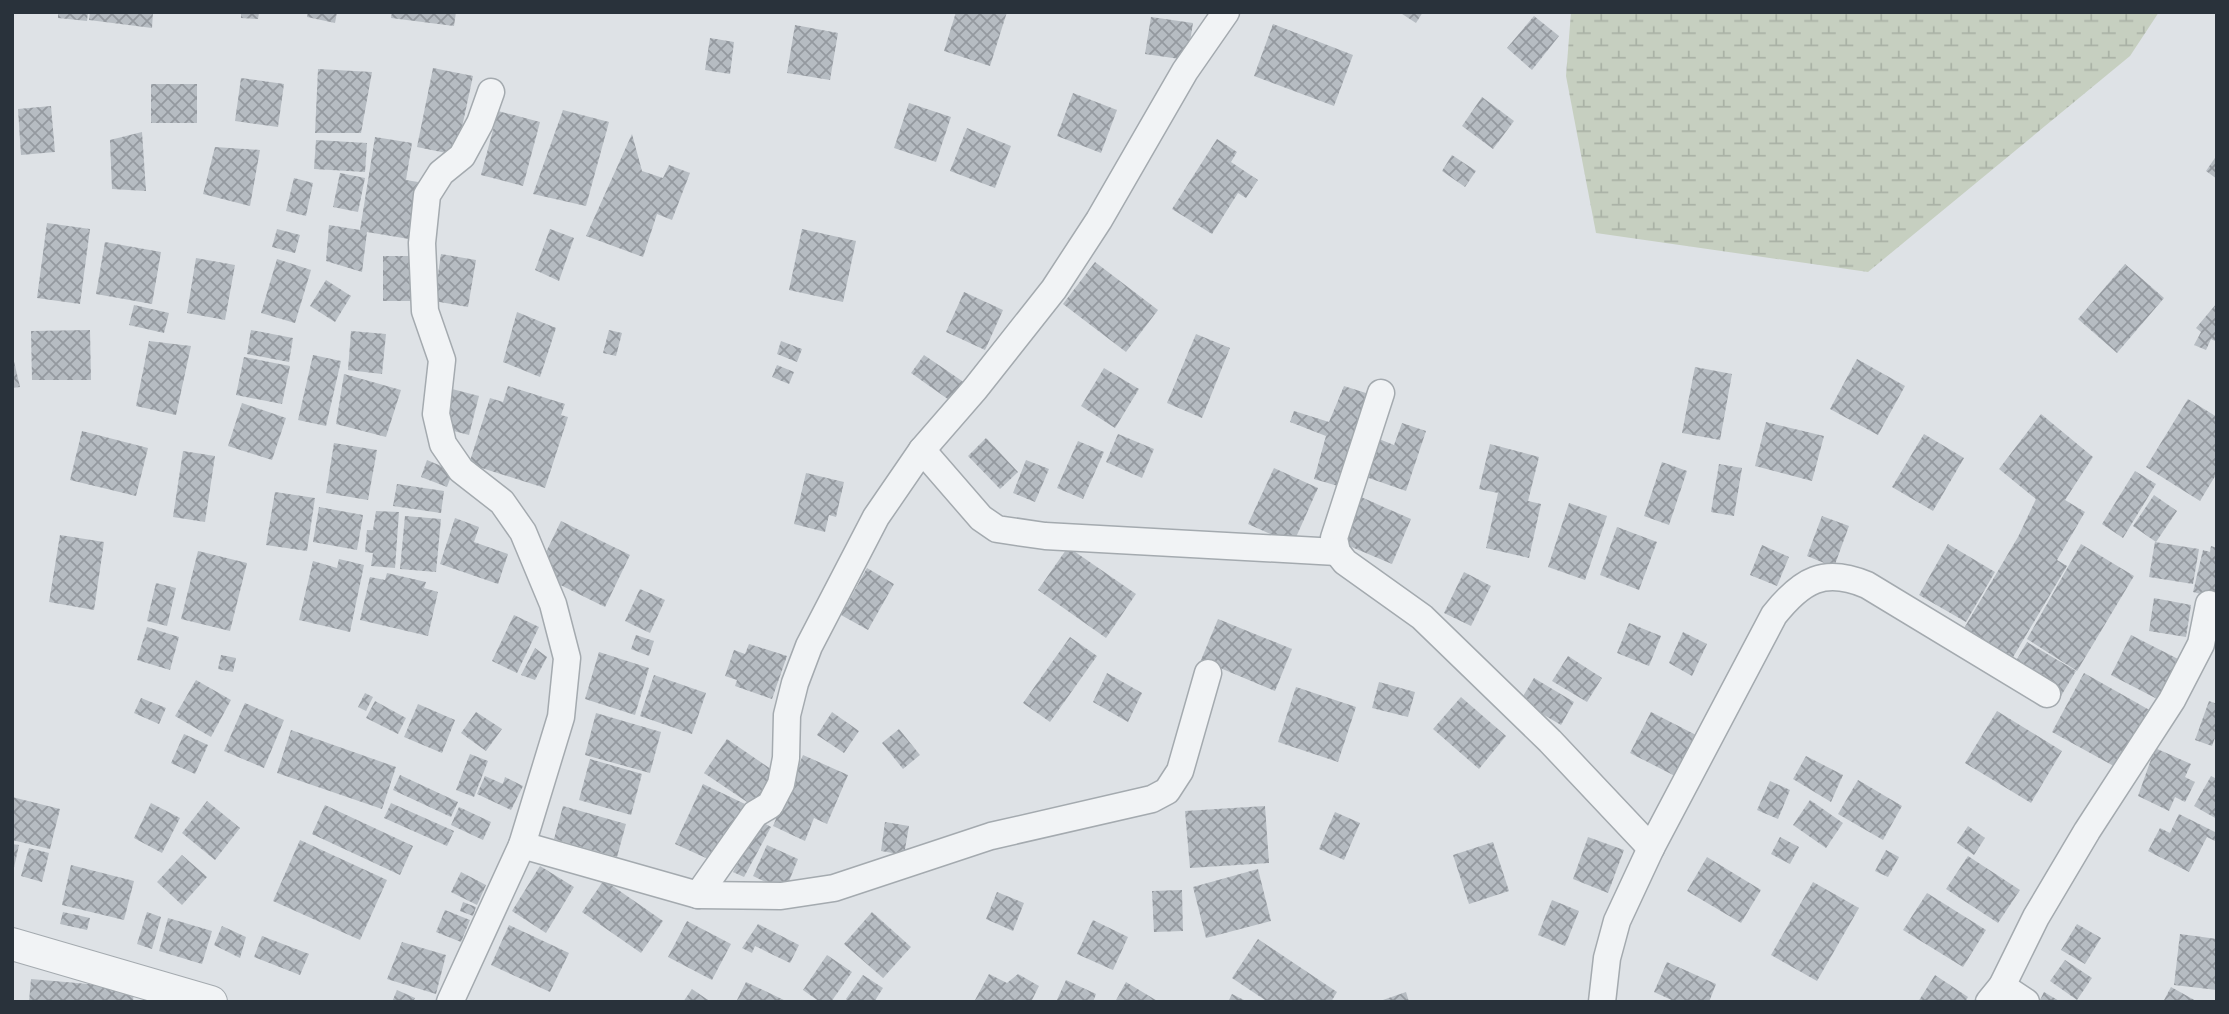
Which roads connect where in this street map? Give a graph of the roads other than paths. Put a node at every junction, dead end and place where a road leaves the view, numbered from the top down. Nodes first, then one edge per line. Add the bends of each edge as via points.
1 (1226, 12) edge
2 (491, 92) dead end
3 (1381, 393) dead end
4 (922, 450) junction
5 (1337, 552) junction
6 (2209, 604) dead end
7 (1208, 673) dead end
8 (2047, 694) dead end
9 (522, 845) junction
10 (1651, 848) junction
11 (698, 895) junction
12 (12, 944) edge
13 (1995, 994) edge
14 (211, 1002) edge
15 (450, 1002) edge
16 (1602, 1002) edge
17 (2026, 1002) edge

1 - 4 street via 1185,71 1054,289
2 - 9 street via 462,156 441,173 427,195 422,243 425,311 442,360 436,414 443,444 461,470 502,502 523,532 553,604 567,658 561,718
3 - 5 street via 1334,538
4 - 5 street via 962,499 997,529 1045,536
4 - 11 street via 876,517 809,646 787,715 781,784 770,805 755,814
5 - 10 street via 1422,617 1550,741
6 - 13 street via 2201,644 2172,700 2087,831
7 - 11 street via 1180,771 1167,791 1152,799 991,836 834,888 781,896
8 - 10 street via 1867,585 1837,575 1812,581 1774,615
9 - 11 street
9 - 15 street
10 - 16 street via 1617,921
12 - 14 street
13 - 17 street

